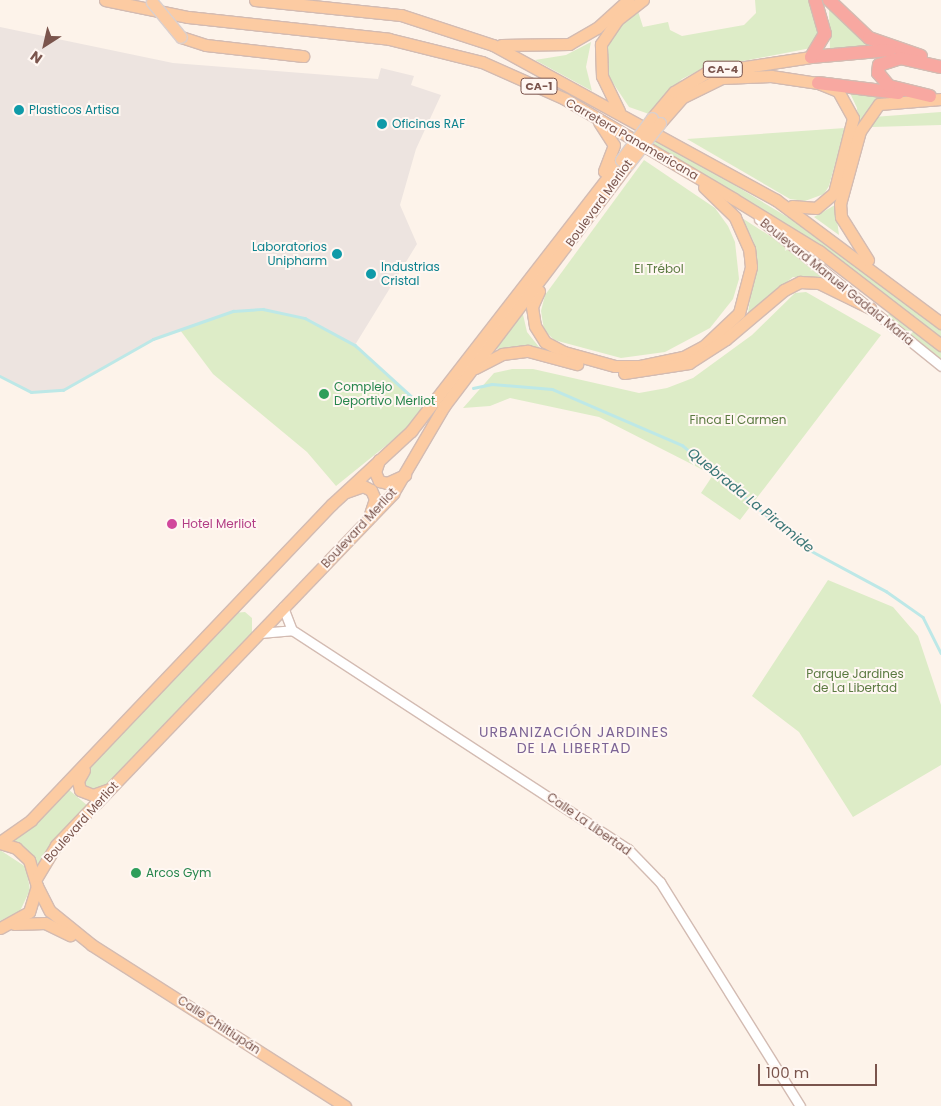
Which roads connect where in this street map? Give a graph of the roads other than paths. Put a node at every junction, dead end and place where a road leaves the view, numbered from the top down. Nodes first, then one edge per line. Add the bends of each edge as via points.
1 (105, 0) edge
2 (150, 0) edge
3 (255, 0) edge
4 (628, 0) edge
5 (643, 0) edge
6 (815, 0) edge
7 (829, 0) edge
8 (615, 17) junction
9 (601, 32) junction
10 (493, 45) junction
11 (303, 56) dead end
12 (810, 57) junction
13 (927, 58) junction
14 (941, 65) edge
15 (818, 83) junction
16 (937, 97) edge
17 (620, 113) junction
18 (597, 118) junction
19 (656, 120) junction
20 (625, 162) junction
21 (676, 164) junction
22 (734, 199) junction
23 (776, 200) junction
24 (549, 271) junction
25 (880, 276) junction
26 (527, 283) junction
27 (870, 308) junction
28 (941, 323) edge
29 (941, 345) edge
30 (941, 366) edge
31 (470, 371) junction
32 (380, 458) junction
33 (405, 475) junction
34 (342, 493) junction
35 (369, 519) junction
36 (283, 607) junction
37 (292, 630) junction
38 (257, 634) junction
39 (90, 759) junction
40 (110, 789) junction
41 (0, 842) edge
42 (38, 887) junction
43 (14, 924) junction
44 (0, 928) edge
45 (92, 945) junction
46 (345, 1106) edge
47 (800, 1106) edge

1 - 18 main road, Carretera Panamericana / CA-1 via 188,17 419,44 482,62
2 - 11 main road, bridge via 181,37 206,45
3 - 10 main road, Carretera Panamericana / CA-1 via 401,15
4 - 8 main road
5 - 8 main road
6 - 12 highway via 825,34
7 - 13 highway via 869,38
8 - 9 main road
9 - 10 main road via 559,47
9 - 17 main road via 602,76
10 - 17 main road, Carretera Panamericana / CA-1
12 - 13 highway, CA-4 via 882,50
12 - 19 main road, CA-4 via 706,73 674,92
13 - 14 highway, CA-4
14 - 16 highway via 900,58 879,65 878,73 889,86
15 - 16 highway, CA-4
15 - 19 main road, CA-4 via 763,76 722,78 683,98
15 - 23 main road via 838,91 853,118 834,193 824,204 808,209
16 - 25 main road via 879,104 860,131 840,204 840,217
17 - 23 main road, Carretera Panamericana / CA-1
18 - 21 main road, Carretera Panamericana / CA-1
18 - 26 main road via 614,145 610,161
19 - 20 main road, Boulevard Merliot, bridge
20 - 24 main road, Boulevard Merliot
20 - 26 main road, Boulevard Merliot
21 - 22 main road, Carretera Panamericana / CA-1
21 - 24 main road via 735,217 750,249 746,299 720,333 683,357 640,366 615,366 564,352 545,342 532,318 532,307
22 - 27 street, Boulevard Manuel Gadala María
22 - 29 main road, Carretera Panamericana / CA-1 via 819,251
23 - 25 main road, Carretera Panamericana / CA-1
24 - 31 main road, Boulevard Merliot
25 - 28 main road, Carretera Panamericana / CA-1
26 - 32 main road, Boulevard Merliot via 426,414
27 - 30 street, Boulevard Manuel Gadala María
27 - 31 main road via 819,283 800,282 784,290 706,354 665,370 618,373 528,351 502,354
31 - 33 main road, Boulevard Merliot via 429,429
32 - 33 main road via 375,472 379,481 387,483
32 - 34 main road, Boulevard Merliot
33 - 35 main road, Boulevard Merliot
34 - 35 main road via 363,486 371,490 375,499
34 - 39 main road, Boulevard Merliot
35 - 36 main road, Boulevard Merliot
36 - 37 street
36 - 38 main road, Boulevard Merliot
37 - 38 street
37 - 47 street, Calle La Libertad via 628,849 660,882
38 - 40 main road, Boulevard Merliot
39 - 40 main road via 78,781 80,790 93,795
39 - 41 main road, Boulevard Merliot via 31,820
40 - 42 main road, Boulevard Merliot via 48,854
41 - 42 main road, Calle Chiltiupán via 23,853
42 - 43 main road, Boulevard Merliot via 28,912
42 - 45 main road, Calle Chiltiupán
43 - 44 main road, Calle Chiltiupán
43 - 45 main road, Calle Chiltiupán via 45,923
45 - 46 main road, Calle Chiltiupán

